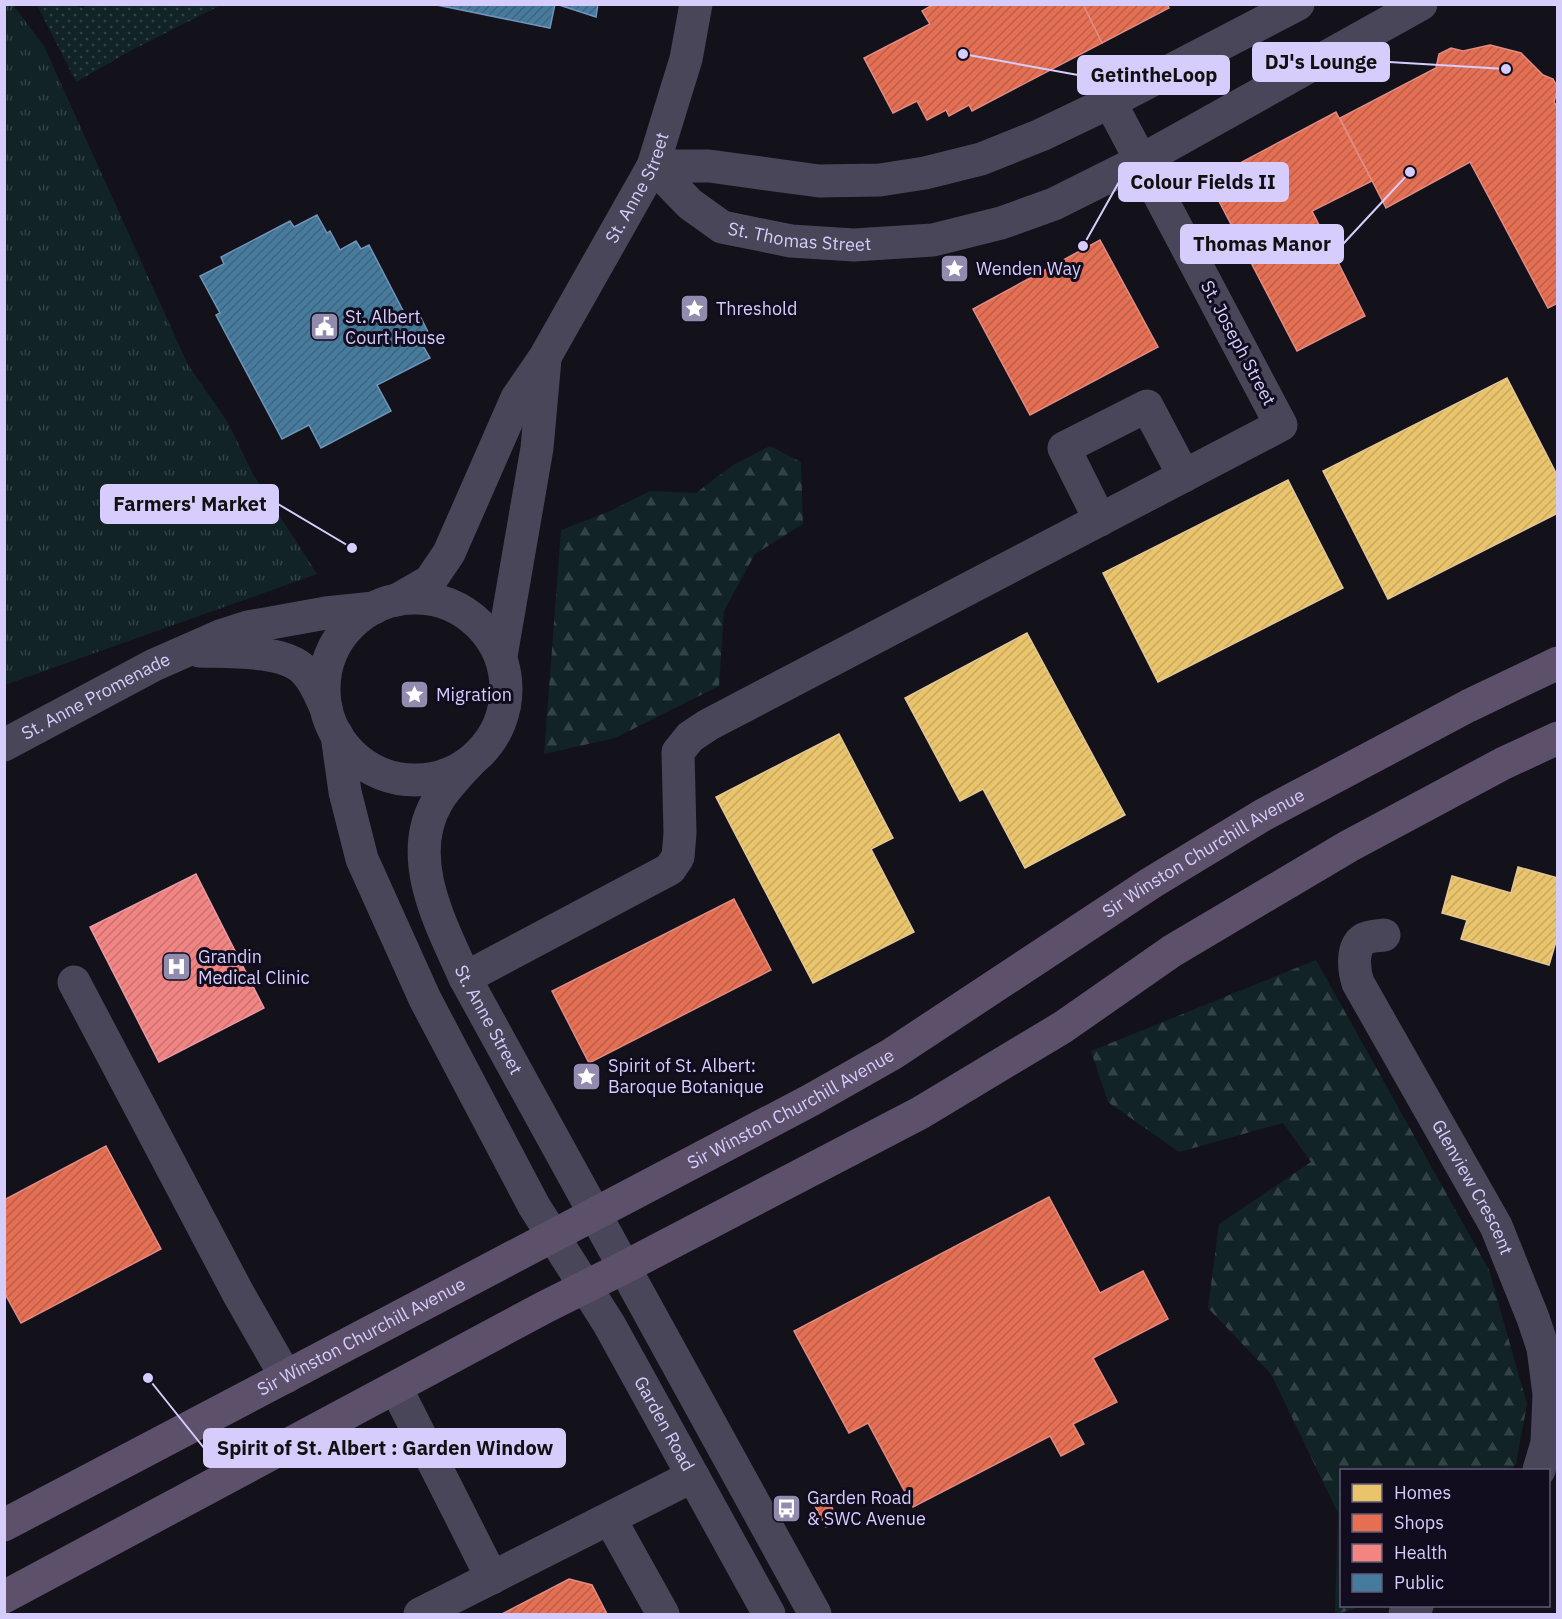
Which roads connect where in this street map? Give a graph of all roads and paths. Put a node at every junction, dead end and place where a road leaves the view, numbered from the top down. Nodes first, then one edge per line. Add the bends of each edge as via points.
1 (696, 4) edge
2 (1298, 4) edge
3 (1421, 4) edge
4 (1110, 102) junction
5 (1142, 160) junction
6 (653, 166) junction
7 (545, 357) junction
8 (1184, 476) junction
9 (1100, 520) junction
10 (386, 604) junction
11 (189, 650) junction
12 (501, 656) junction
13 (1557, 663) edge
14 (331, 722) junction
15 (1557, 738) edge
16 (4, 745) edge
17 (469, 763) junction
18 (1384, 935) dead end
19 (465, 978) junction
20 (74, 982) dead end
21 (594, 1214) junction
22 (552, 1236) junction
23 (623, 1268) junction
24 (586, 1286) junction
25 (286, 1377) junction
26 (396, 1388) junction
27 (1539, 1469) edge
28 (693, 1476) junction
29 (610, 1519) junction
30 (4, 1525) edge
31 (492, 1578) junction
32 (4, 1597) edge
33 (420, 1614) edge
34 (663, 1614) edge
35 (770, 1614) edge
36 (815, 1614) edge

1 - 6 street, St. Anne Street via 686,59
2 - 4 street
3 - 5 street, St. Thomas Street
4 - 5 street, St. Joseph Street
4 - 6 street via 981,159 880,180 819,181 709,166
5 - 6 street, St. Thomas Street via 1054,204 1001,223 933,240 854,245 791,241 722,228 693,206
5 - 8 street, St. Joseph Street via 1281,425
6 - 7 street, St. Anne Street
7 - 10 street, St. Anne Street via 517,398 449,553 430,581
7 - 12 street, St. Anne Street via 537,448
8 - 9 street
8 - 9 street via 1147,406 1064,448
9 - 19 street via 690,737 678,752 680,845 678,857 669,869
10 - 11 street, St. Anne Promenade via 248,627
10 - 12 street via 416,597 459,608 484,628
10 - 14 street via 349,626 333,649 324,693
11 - 14 street, St. Anne Promenade via 259,653 303,668 314,682
11 - 16 street, St. Anne Promenade
12 - 17 street via 507,684 503,715 490,741
13 - 21 main road, Sir Winston Churchill Avenue via 1263,815 1151,883 891,1054
14 - 17 street via 357,759 383,774 417,780 447,774
14 - 22 street via 362,859 425,999
15 - 23 main road via 1349,846 1172,951 1063,1027 920,1113
17 - 19 street, St. Anne Street via 436,803 424,834 433,904
18 - 27 street, Glenview Crescent via 1365,938 1358,945 1355,974 1496,1226 1533,1318 1543,1348 1549,1394 1547,1443
19 - 21 street, St. Anne Street
20 - 25 street
21 - 22 main road, Sir Winston Churchill Avenue
21 - 23 street, St. Anne Street
22 - 24 street, Garden Road
22 - 25 main road, Sir Winston Churchill Avenue
23 - 24 main road
23 - 36 street
24 - 26 main road
24 - 28 street, Garden Road
25 - 30 main road, Sir Winston Churchill Avenue
26 - 31 street
26 - 32 main road
28 - 29 street
28 - 35 street, Garden Road
29 - 31 street
29 - 34 street
31 - 33 street

